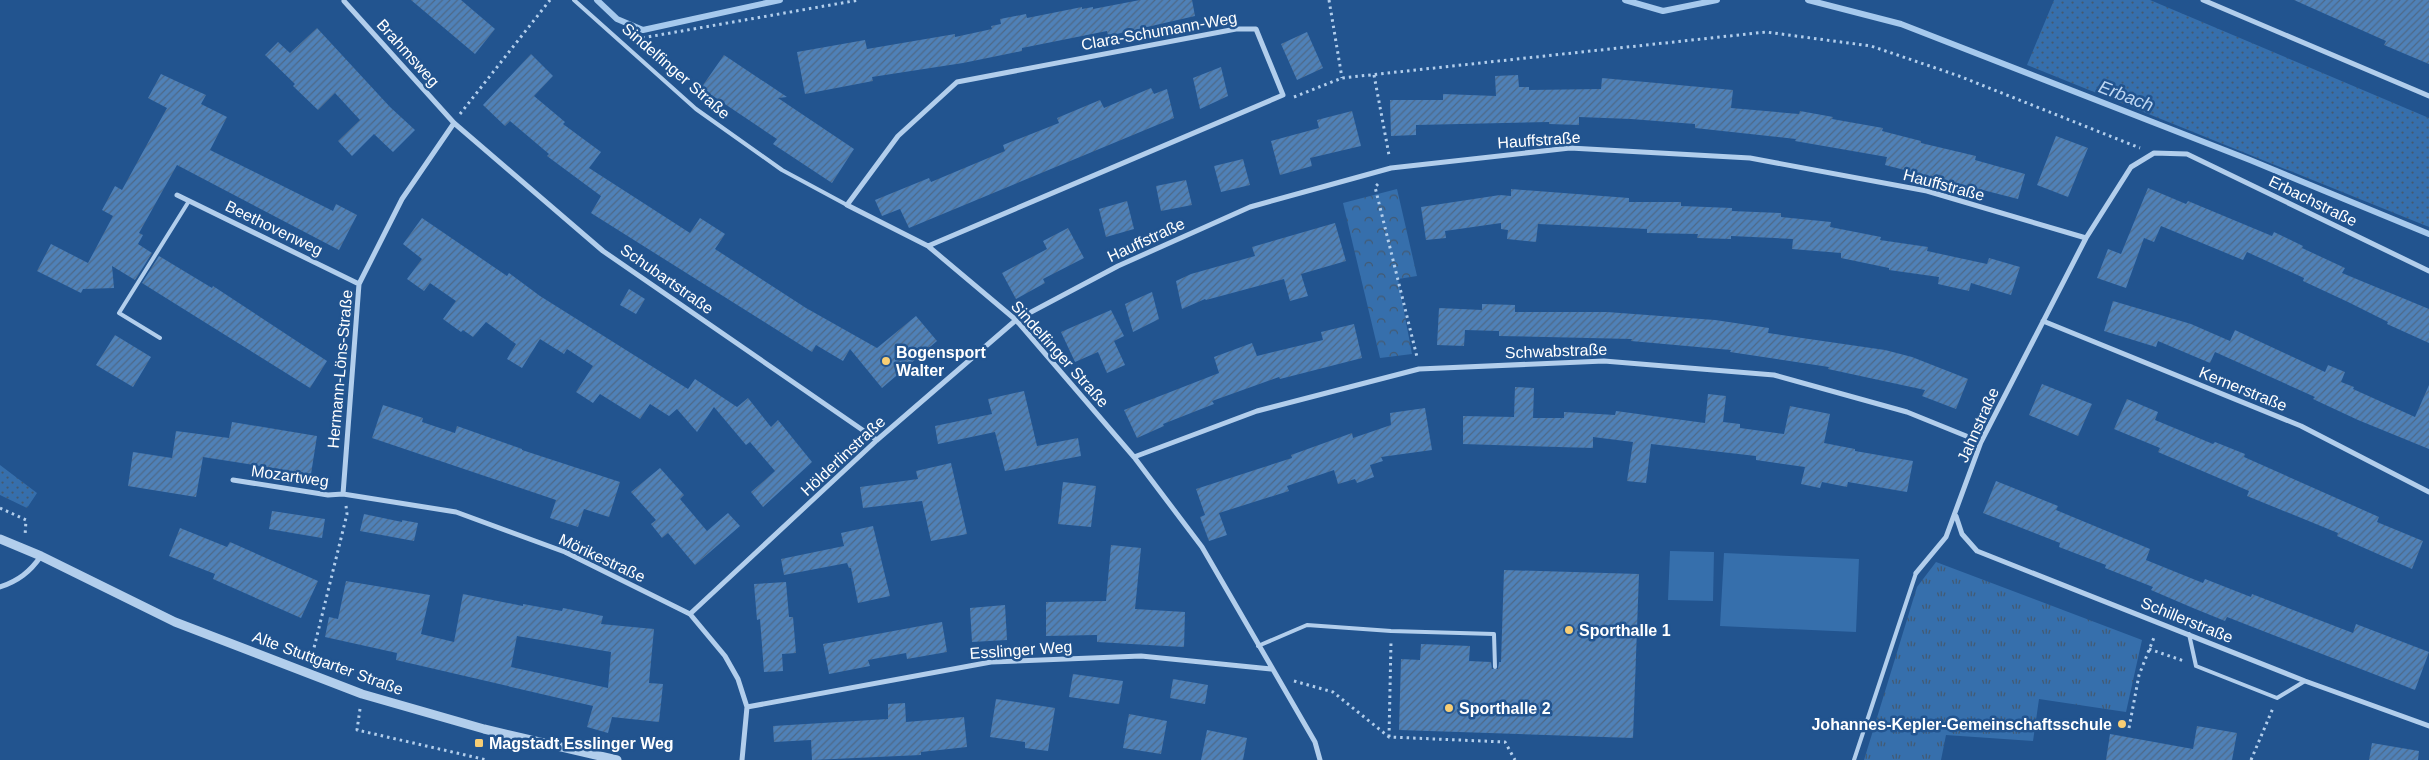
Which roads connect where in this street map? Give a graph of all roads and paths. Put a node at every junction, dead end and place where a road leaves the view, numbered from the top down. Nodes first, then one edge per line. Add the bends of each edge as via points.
1 (550, 0) edge
2 (574, 0) edge
3 (860, 0) edge
4 (1329, 0) edge
5 (2203, 0) edge
6 (344, 1) edge
7 (622, 42) junction
8 (1374, 75) junction
9 (1342, 78) junction
10 (1283, 95) junction
11 (2429, 96) edge
12 (454, 122) junction
13 (2154, 153) junction
14 (1391, 168) junction
15 (177, 195) dead end
16 (189, 201) junction
17 (847, 205) junction
18 (2086, 238) junction
19 (928, 246) junction
20 (2429, 272) edge
21 (359, 284) junction
22 (1016, 320) junction
23 (2043, 321) junction
24 (160, 338) dead end
25 (1419, 370) junction
26 (877, 440) junction
27 (1980, 442) junction
28 (1134, 457) junction
29 (233, 480) dead end
30 (2429, 492) edge
31 (343, 494) junction
32 (0, 508) edge
33 (1956, 515) junction
34 (0, 539) edge
35 (24, 549) junction
36 (42, 556) junction
37 (1916, 573) joint
38 (0, 587) edge
39 (690, 614) junction
40 (2159, 622) junction
41 (1391, 631) junction
42 (2189, 634) junction
43 (1258, 646) junction
44 (2149, 649) junction
45 (2196, 666) junction
46 (1495, 667) dead end
47 (1271, 669) junction
48 (307, 674) junction
49 (1275, 676) junction
50 (2305, 681) junction
51 (362, 694) junction
52 (747, 707) junction
53 (2273, 707) dead end
54 (2429, 726) edge
55 (2129, 728) dead end
56 (1389, 737) junction
57 (487, 760) edge
58 (617, 760) edge
59 (742, 760) edge
60 (1320, 760) edge
61 (1515, 760) edge
62 (1854, 760) edge
63 (2251, 760) edge

1 - 12 path
2 - 7 lane, Sindelfinger Straße
3 - 7 path
4 - 9 path
5 - 11 street
6 - 12 street, Brahmsweg
7 - 17 lane, Sindelfinger Straße via 696,109 782,170
8 - 9 path
8 - 13 path via 1766,32 1871,46 1958,76
8 - 14 path
9 - 10 path via 1290,98
10 - 17 street, Clara-Schumann-Weg via 1256,29 1236,29 957,82 898,136
10 - 19 street
12 - 21 street, Hermann-Löns-Straße via 402,199
12 - 26 street, Schubartstraße via 603,251
13 - 18 street, Jahnstraße via 2131,167
13 - 20 street, Erbachstraße via 2186,154
14 - 18 street, Hauffstraße via 1570,148 1750,158 1927,191
14 - 22 street, Hauffstraße via 1250,206 1118,266
14 - 25 path via 1375,187
15 - 16 street, Beethovenweg
16 - 21 street, Beethovenweg
16 - 24 lane via 119,313
17 - 19 street, Sindelfinger Straße
18 - 23 street, Jahnstraße
19 - 22 street, Sindelfinger Straße
21 - 31 street, Hermann-Löns-Straße
22 - 26 street, Hölderlinstraße
22 - 28 street, Sindelfinger Straße
23 - 27 street, Jahnstraße
23 - 30 street, Kernerstraße via 2301,426
25 - 27 street, Schwabstraße via 1604,361 1774,375 1907,412
25 - 28 street, Schwabstraße via 1257,410
26 - 39 street, Hölderlinstraße
27 - 33 street, Jahnstraße
28 - 43 street, Sindelfinger Straße via 1202,547
29 - 31 street, Mozartweg via 328,496
31 - 39 street, Mörikestraße via 456,512 565,552
31 - 48 path via 347,514
32 - 35 path via 26,520
33 - 37 street, Jahnstraße via 1946,537
33 - 40 street, Schillerstraße via 1962,534 1976,551
34 - 35 street, Alte Stuttgarter Straße
35 - 36 street, Alte Stuttgarter Straße
36 - 38 street via 26,574
36 - 48 street, Alte Stuttgarter Straße via 175,622
37 - 62 lane, Jahnstraße
39 - 52 street, Mörikestraße via 725,656 738,679
40 - 42 street, Schillerstraße
40 - 44 path
41 - 43 lane via 1307,625
41 - 46 lane via 1494,634
41 - 56 path
42 - 45 lane
42 - 50 street, Schillerstraße
43 - 47 street, Sindelfinger Straße
44 - 45 path
44 - 55 path via 2139,675
45 - 50 lane via 2277,698
47 - 49 street, Sindelfinger Straße
47 - 52 street, Esslinger Weg via 1141,656 991,662
48 - 51 street, Alte Stuttgarter Straße
49 - 56 path via 1333,692
49 - 60 street, Sindelfinger Straße via 1315,742
50 - 54 street, Schillerstraße
51 - 57 path via 357,730
51 - 58 street, Alte Stuttgarter Straße via 484,729
52 - 59 street, Mörikestraße
53 - 63 path
56 - 61 path via 1505,742

